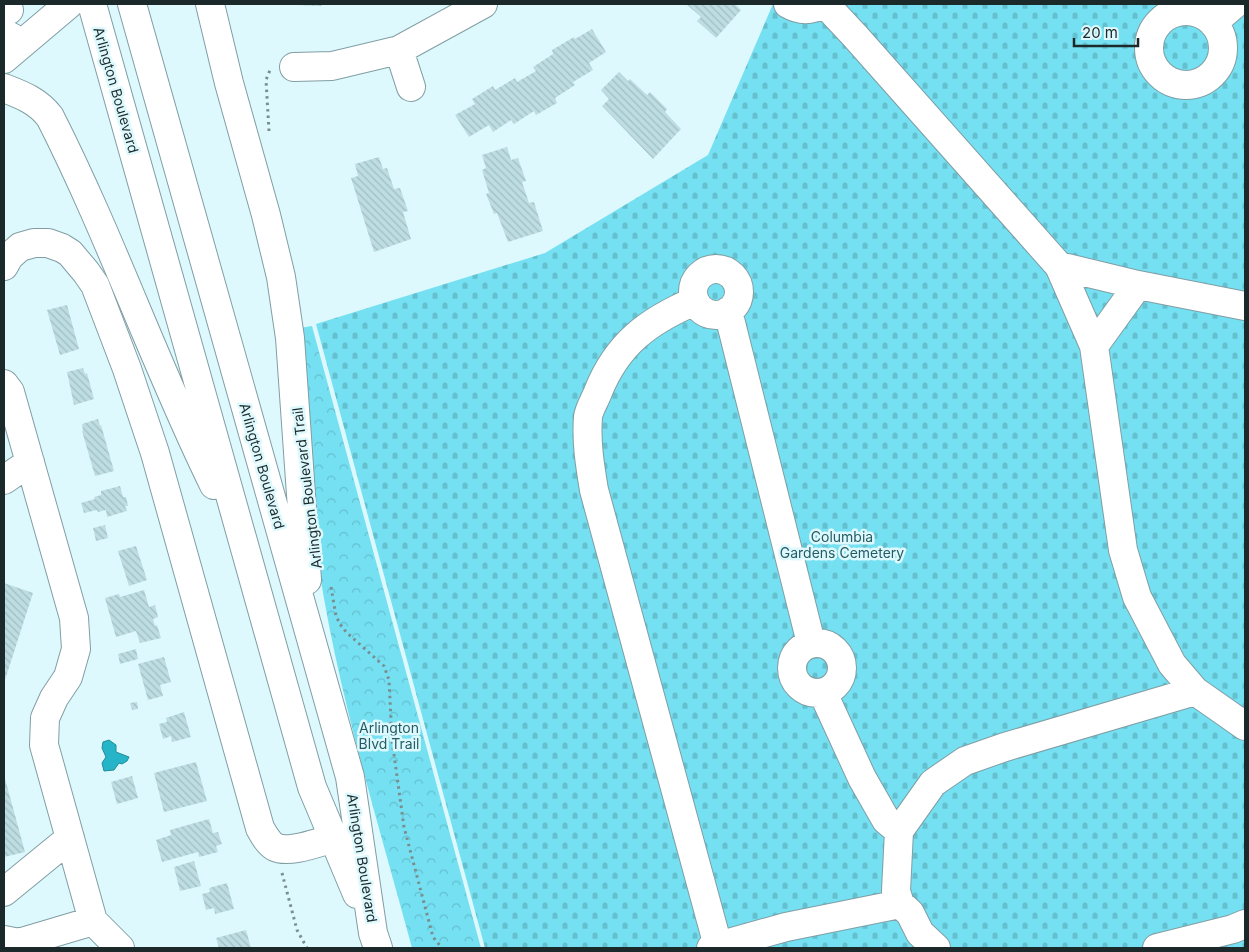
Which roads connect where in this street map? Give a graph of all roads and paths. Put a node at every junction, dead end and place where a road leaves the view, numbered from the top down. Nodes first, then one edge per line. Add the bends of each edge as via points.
1 (92, 4) edge
2 (132, 4) edge
3 (210, 4) edge
4 (483, 4) edge
5 (788, 4) edge
6 (824, 4) edge
7 (1236, 4) edge
8 (65, 6) edge
9 (1160, 11) edge
10 (1213, 23) junction
11 (9, 24) edge
12 (399, 50) junction
13 (294, 68) joint
14 (411, 87) dead end
15 (4, 88) edge
16 (269, 138) dead end
17 (4, 264) edge
18 (1059, 266) junction
19 (1138, 285) junction
20 (695, 301) junction
21 (1245, 306) edge
22 (728, 311) junction
23 (1094, 346) junction
24 (4, 384) edge
25 (30, 462) junction
26 (4, 480) edge
27 (244, 545) junction
28 (329, 579) dead end
29 (312, 641) junction
30 (811, 643) junction
31 (1195, 691) junction
32 (823, 693) junction
33 (1245, 726) edge
34 (899, 831) junction
35 (70, 838) junction
36 (334, 838) junction
37 (277, 848) junction
38 (4, 892) edge
39 (900, 904) junction
40 (93, 921) junction
41 (1245, 924) edge
42 (4, 940) edge
43 (376, 941) edge
44 (715, 947) edge
45 (120, 948) edge
46 (307, 948) edge
47 (442, 948) edge
48 (936, 948) edge
49 (1157, 948) edge

1 - 27 main road, Arlington Boulevard
2 - 29 main road, Arlington Boulevard
3 - 29 main road via 272,238 286,308
4 - 12 main road
5 - 6 main road via 806,10
6 - 18 main road
7 - 10 main road
8 - 11 main road
9 - 10 main road via 1195,12
9 - 10 main road via 1150,38 1152,63 1169,81 1181,84 1194,84 1205,79 1221,59 1220,34
12 - 13 main road via 332,66
12 - 14 main road
13 - 16 path via 289,60 272,64 266,80
15 - 27 main road via 28,98 50,117 122,274 188,431
17 - 37 main road via 20,247 48,243 70,252 94,285 154,453 256,817 265,838
18 - 19 main road
18 - 23 main road
19 - 21 main road
19 - 23 main road
20 - 22 main road via 705,312 721,314
20 - 22 main road via 693,293 697,278 710,269 725,270 739,286 738,300
20 - 44 main road via 649,324 620,351 588,415 588,455 594,490
22 - 30 main road
23 - 31 main road via 1123,550 1137,597 1172,664
24 - 25 main road via 10,392
25 - 26 main road
25 - 35 main road via 74,618 76,649 68,677 45,718 44,736
27 - 36 main road, Arlington Boulevard via 312,787
28 - 47 path, Arlington Boulevard Trail via 340,624 384,666 389,680 392,740 404,828 433,937
29 - 43 main road, Arlington Boulevard via 350,778
30 - 32 main road via 828,645 840,657 838,683
30 - 32 main road via 797,651 792,674 795,682 807,692
31 - 33 main road
31 - 34 main road via 966,761 933,783
32 - 34 main road via 862,778 886,820
34 - 39 main road via 896,891
35 - 38 main road
35 - 40 main road
36 - 37 main road, Arlington Boulevard via 294,848
36 - 43 main road, Arlington Boulevard
37 - 46 path via 297,930
39 - 44 main road via 786,927
39 - 48 main road via 910,913 920,933
40 - 42 main road via 19,943
40 - 45 main road
41 - 49 main road

